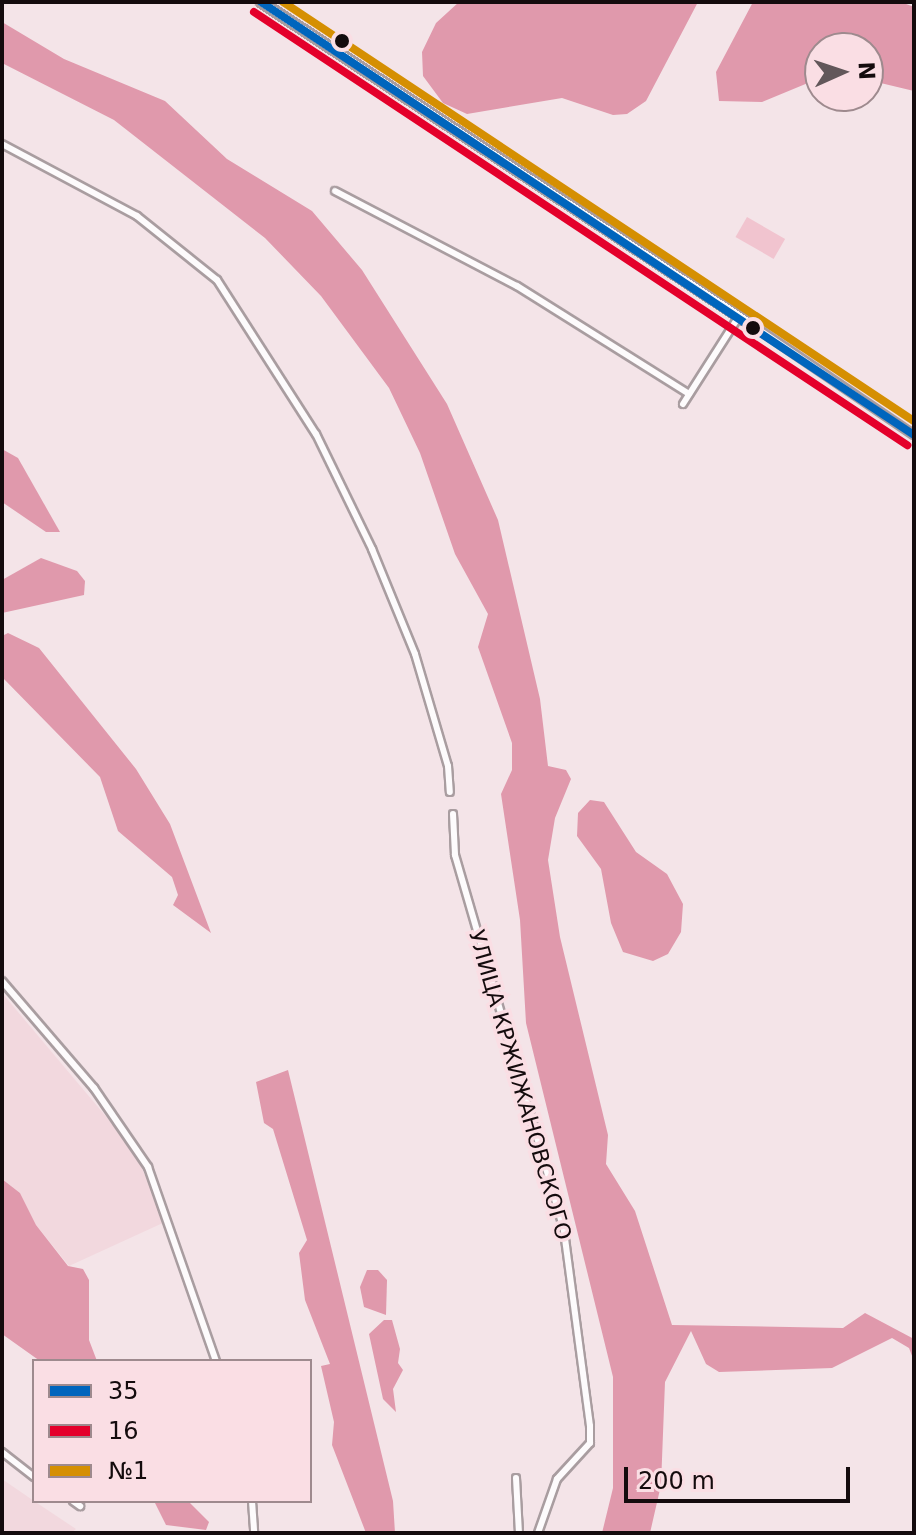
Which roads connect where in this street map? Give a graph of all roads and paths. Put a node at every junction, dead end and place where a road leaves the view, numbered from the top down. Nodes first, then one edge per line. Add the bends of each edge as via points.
1 (261, 2) edge
2 (2, 144) edge
3 (335, 191) dead end
4 (739, 316) junction
5 (749, 323) joint
6 (689, 394) junction
7 (683, 404) dead end
8 (914, 435) edge
9 (450, 792) dead end
10 (453, 814) dead end
11 (2, 981) edge
12 (215, 1359) edge
13 (2, 1452) edge
14 (32, 1475) edge
15 (516, 1478) dead end
16 (76, 1503) edge
17 (252, 1503) edge
18 (80, 1506) dead end
19 (254, 1533) edge
20 (519, 1533) edge
21 (538, 1533) edge

1 - 4 street
2 - 9 street via 137,216 217,280 316,434 372,549 415,654 448,766
3 - 6 street via 517,286
4 - 5 street
4 - 6 street
5 - 8 street
6 - 7 street
10 - 21 street, УЛИЦА КРЖИЖАНОВСКОГО via 455,855 564,1231 590,1426 590,1443 557,1479
11 - 12 street via 94,1088 148,1167
13 - 14 street
15 - 20 street
16 - 18 street
17 - 19 street

